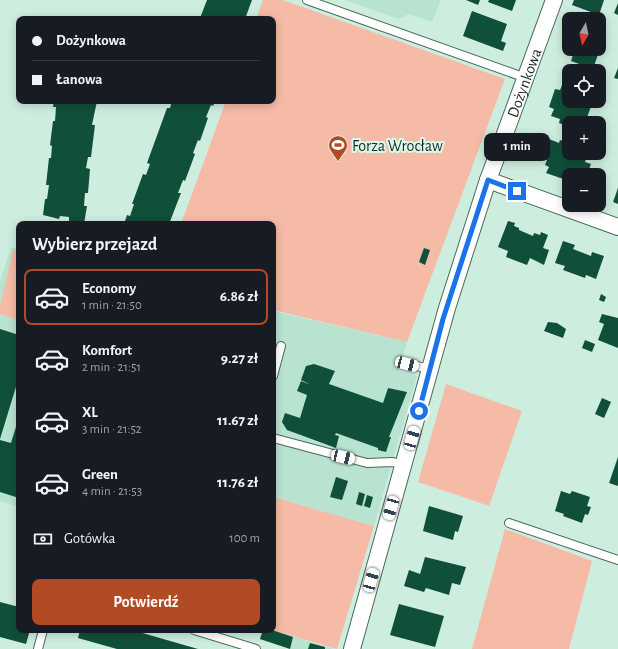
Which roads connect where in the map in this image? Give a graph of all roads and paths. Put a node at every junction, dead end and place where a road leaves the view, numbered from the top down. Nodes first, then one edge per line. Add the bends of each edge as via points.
1 (307, 0) edge
2 (554, 0) edge
3 (526, 78) junction
4 (488, 180) junction
5 (618, 227) edge
6 (281, 346) dead end
7 (401, 362) dead end
8 (276, 365) edge
9 (429, 369) junction
10 (276, 439) edge
11 (404, 464) junction
12 (509, 523) dead end
13 (618, 560) edge
14 (42, 633) edge
15 (204, 633) edge
16 (38, 649) edge
17 (256, 649) edge
18 (352, 649) edge

1 - 3 lane
2 - 3 street, Dożynkowa
3 - 4 street, Dożynkowa
4 - 5 street
4 - 9 street, Dożynkowa
6 - 8 lane
7 - 9 lane
9 - 11 street, Dożynkowa
10 - 11 lane via 367,463
11 - 18 street, Dożynkowa
12 - 13 lane
14 - 16 lane
15 - 17 lane

